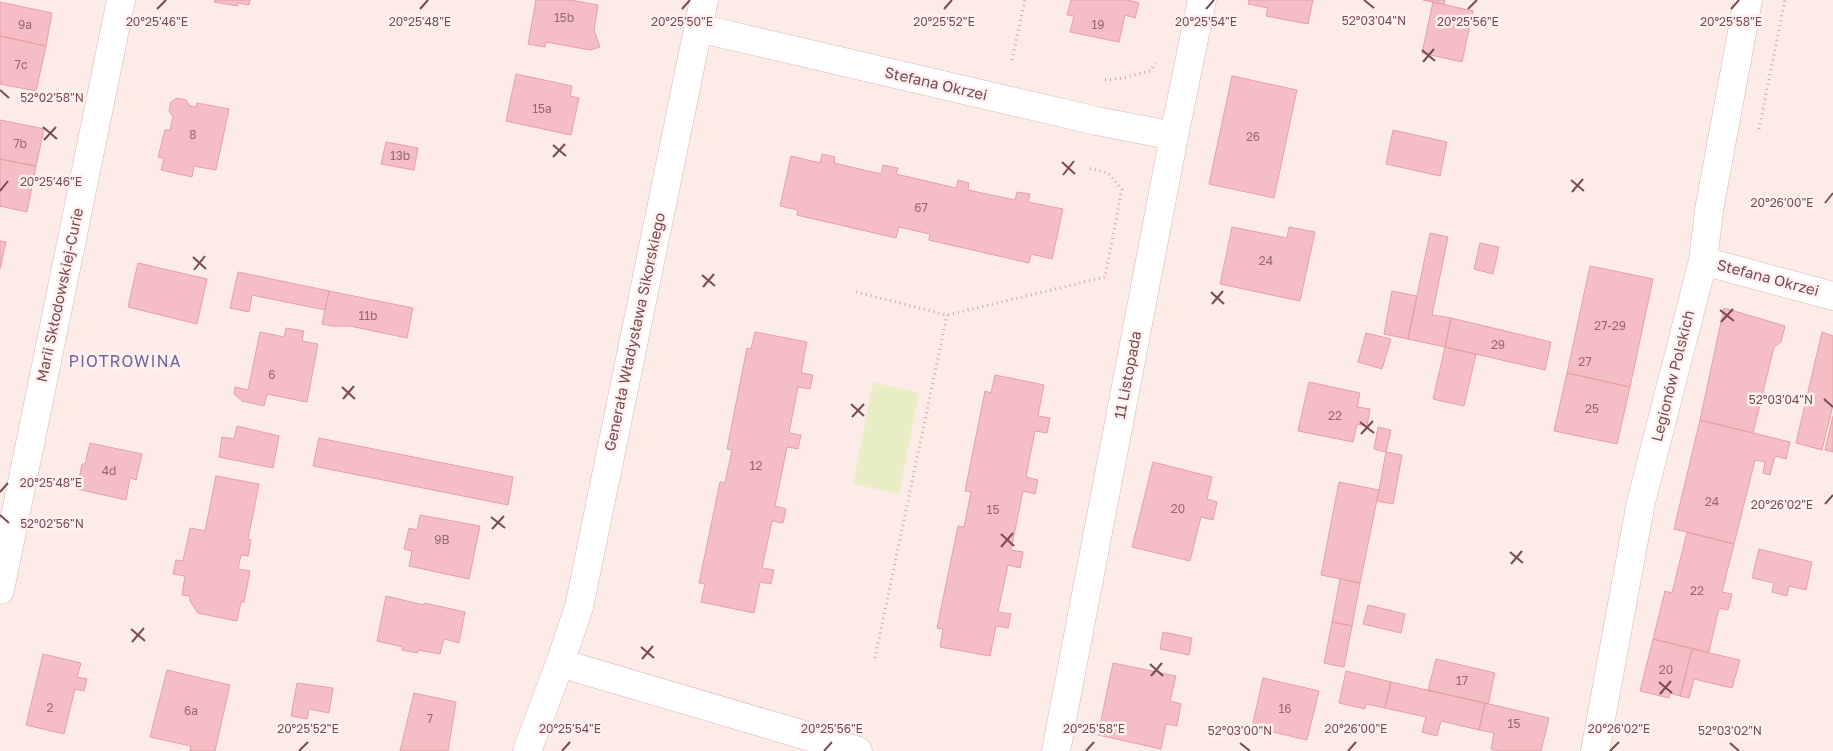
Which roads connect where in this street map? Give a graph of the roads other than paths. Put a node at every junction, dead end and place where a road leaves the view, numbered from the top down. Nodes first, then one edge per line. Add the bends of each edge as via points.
1 (121, 0) edge
2 (704, 0) edge
3 (1202, 0) edge
4 (1748, 0) edge
5 (698, 28) junction
6 (1174, 136) junction
7 (1703, 260) junction
8 (1833, 296) edge
9 (0, 590) edge
10 (560, 662) junction
11 (526, 751) edge
12 (858, 751) edge
13 (1056, 751) edge
14 (1595, 751) edge

1 - 9 street, Marii Skłodowskiej-Curie
2 - 5 street, Generała Władysława Sikorskiego
3 - 6 street, 11 Listopada
4 - 7 street, Legionów Polskich via 1708,210
5 - 6 street, Stefana Okrzei via 1087,119
5 - 10 street, Generała Władysława Sikorskiego via 578,607
6 - 13 street, 11 Listopada
7 - 8 street, Stefana Okrzei
7 - 14 street, Legionów Polskich via 1641,502
10 - 11 street, Generała Władysława Sikorskiego
10 - 12 street

